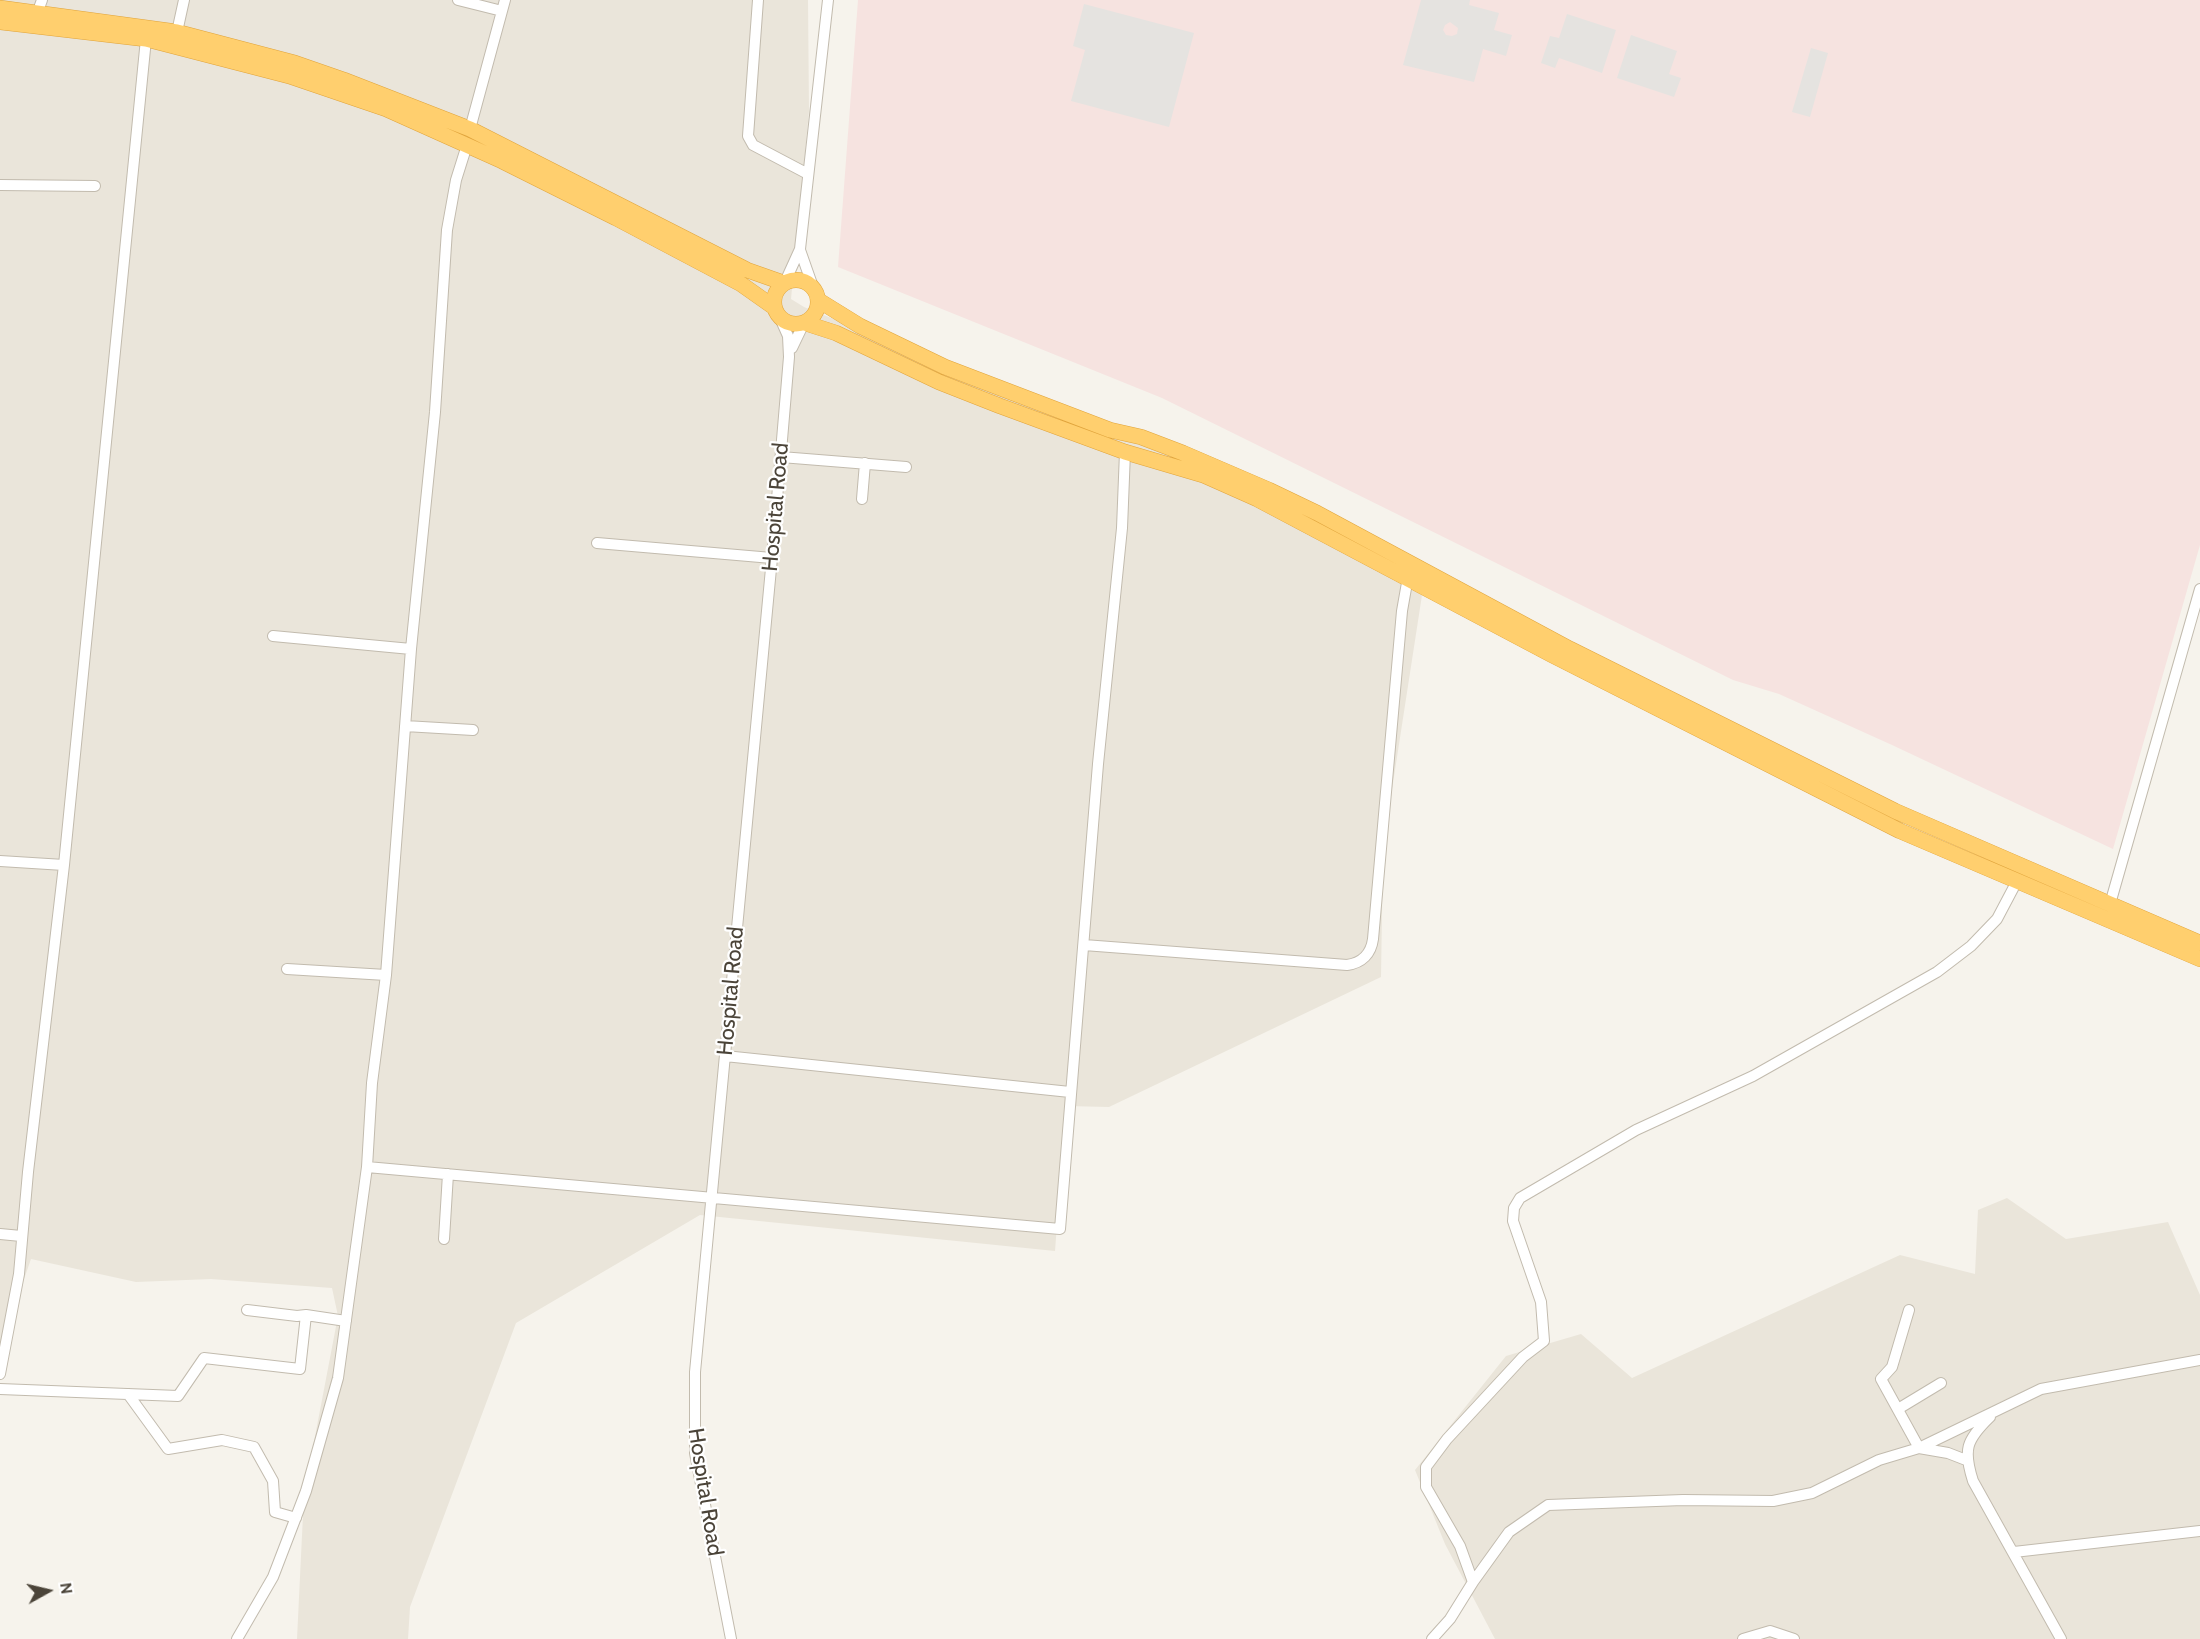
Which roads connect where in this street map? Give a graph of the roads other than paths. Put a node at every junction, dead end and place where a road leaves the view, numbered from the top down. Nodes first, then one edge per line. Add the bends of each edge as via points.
1 (184, 0) edge
2 (458, 0) edge
3 (758, 0) edge
4 (828, 0) edge
5 (507, 3) edge
6 (40, 6) edge
7 (0, 8) edge
8 (0, 22) edge
9 (177, 32) junction
10 (146, 39) junction
11 (470, 129) junction
12 (467, 146) junction
13 (808, 174) junction
14 (0, 185) edge
15 (95, 186) dead end
16 (800, 249) junction
17 (786, 279) junction
18 (816, 293) junction
19 (777, 313) junction
20 (804, 323) junction
21 (789, 357) junction
22 (1125, 452) junction
23 (781, 457) junction
24 (864, 464) junction
25 (906, 467) dead end
26 (862, 499) dead end
27 (597, 543) dead end
28 (772, 558) junction
29 (1408, 577) junction
30 (2200, 589) edge
31 (273, 636) dead end
32 (411, 649) junction
33 (405, 726) junction
34 (473, 730) dead end
35 (0, 861) edge
36 (64, 866) junction
37 (2016, 883) junction
38 (2110, 904) junction
39 (2200, 943) edge
40 (1084, 945) junction
41 (2200, 959) edge
42 (288, 969) dead end
43 (386, 975) junction
44 (725, 1056) junction
45 (1070, 1092) junction
46 (367, 1167) junction
47 (448, 1174) junction
48 (711, 1199) junction
49 (0, 1234) edge
50 (21, 1236) junction
51 (444, 1239) dead end
52 (246, 1310) dead end
53 (1909, 1310) dead end
54 (306, 1315) junction
55 (346, 1322) junction
56 (2200, 1360) edge
57 (0, 1374) edge
58 (1941, 1383) dead end
59 (0, 1389) edge
60 (128, 1394) junction
61 (1898, 1409) junction
62 (1999, 1409) junction
63 (1919, 1448) junction
64 (1966, 1460) junction
65 (296, 1518) junction
66 (2200, 1531) edge
67 (2014, 1552) junction
68 (1473, 1582) junction
69 (729, 1623) junction
70 (1771, 1635) edge
71 (237, 1639) edge
72 (730, 1639) edge
73 (736, 1639) edge
74 (1432, 1639) edge
75 (1743, 1639) edge
76 (1794, 1639) edge
77 (2061, 1639) edge

1 - 9 street
2 - 5 street
3 - 13 street via 748,136 753,145
4 - 13 street
5 - 11 street
6 - 7 highway
6 - 9 highway
8 - 10 highway
9 - 11 highway via 295,63
10 - 12 highway via 289,76 386,109
10 - 36 street
11 - 17 highway via 761,276
12 - 19 highway via 748,288
12 - 32 street via 447,230 435,412
13 - 16 street
14 - 15 street
16 - 17 street
16 - 18 street
17 - 18 highway via 798,279
17 - 19 highway via 776,292
18 - 20 highway via 817,312
18 - 38 highway via 856,324 945,368 1110,430 1141,437 1279,494 1769,750 1938,831
19 - 20 highway via 789,323
19 - 21 street via 788,336
20 - 21 street
20 - 22 highway via 850,339 939,382
21 - 23 street, Hospital Road
22 - 29 highway via 1203,475
22 - 40 street via 1122,528
23 - 24 street
23 - 28 street, Hospital Road
24 - 25 street
24 - 26 street
27 - 28 street
28 - 44 street, Hospital Road
29 - 37 highway via 1808,785
29 - 40 street via 1373,939 1368,954 1347,965
30 - 38 street
31 - 32 street
32 - 33 street
33 - 34 street
33 - 43 street
35 - 36 street
36 - 50 street
37 - 41 highway
37 - 68 street via 1997,920 1937,972 1753,1076 1636,1130 1520,1198 1513,1221 1541,1302 1544,1341 1522,1357 1447,1439 1424,1474 1426,1487 1460,1546
38 - 39 highway
40 - 45 street
42 - 43 street
43 - 46 street via 372,1083
44 - 45 street
44 - 48 street, Hospital Road
45 - 48 street via 1060,1229
46 - 47 street
46 - 55 street
47 - 48 street
47 - 51 street
48 - 69 street, Hospital Road via 693,1414 701,1485
49 - 50 street
50 - 57 street via 14,1305
52 - 54 street
53 - 61 street via 1892,1366 1881,1378
54 - 55 street
54 - 60 street via 300,1369 204,1359 178,1396
55 - 65 street via 339,1378
56 - 62 street via 2041,1389
58 - 61 street
59 - 60 street
60 - 65 street via 168,1449 222,1440 254,1447 273,1481 275,1512
61 - 63 street
62 - 63 street
62 - 64 street via 1967,1445
63 - 64 street
63 - 68 street via 1879,1460 1812,1493 1773,1501 1548,1505 1509,1532
64 - 67 street via 1973,1481
65 - 71 street via 273,1577
66 - 67 street
67 - 77 street
68 - 74 street
69 - 72 street
69 - 73 street
70 - 75 street
70 - 76 street

